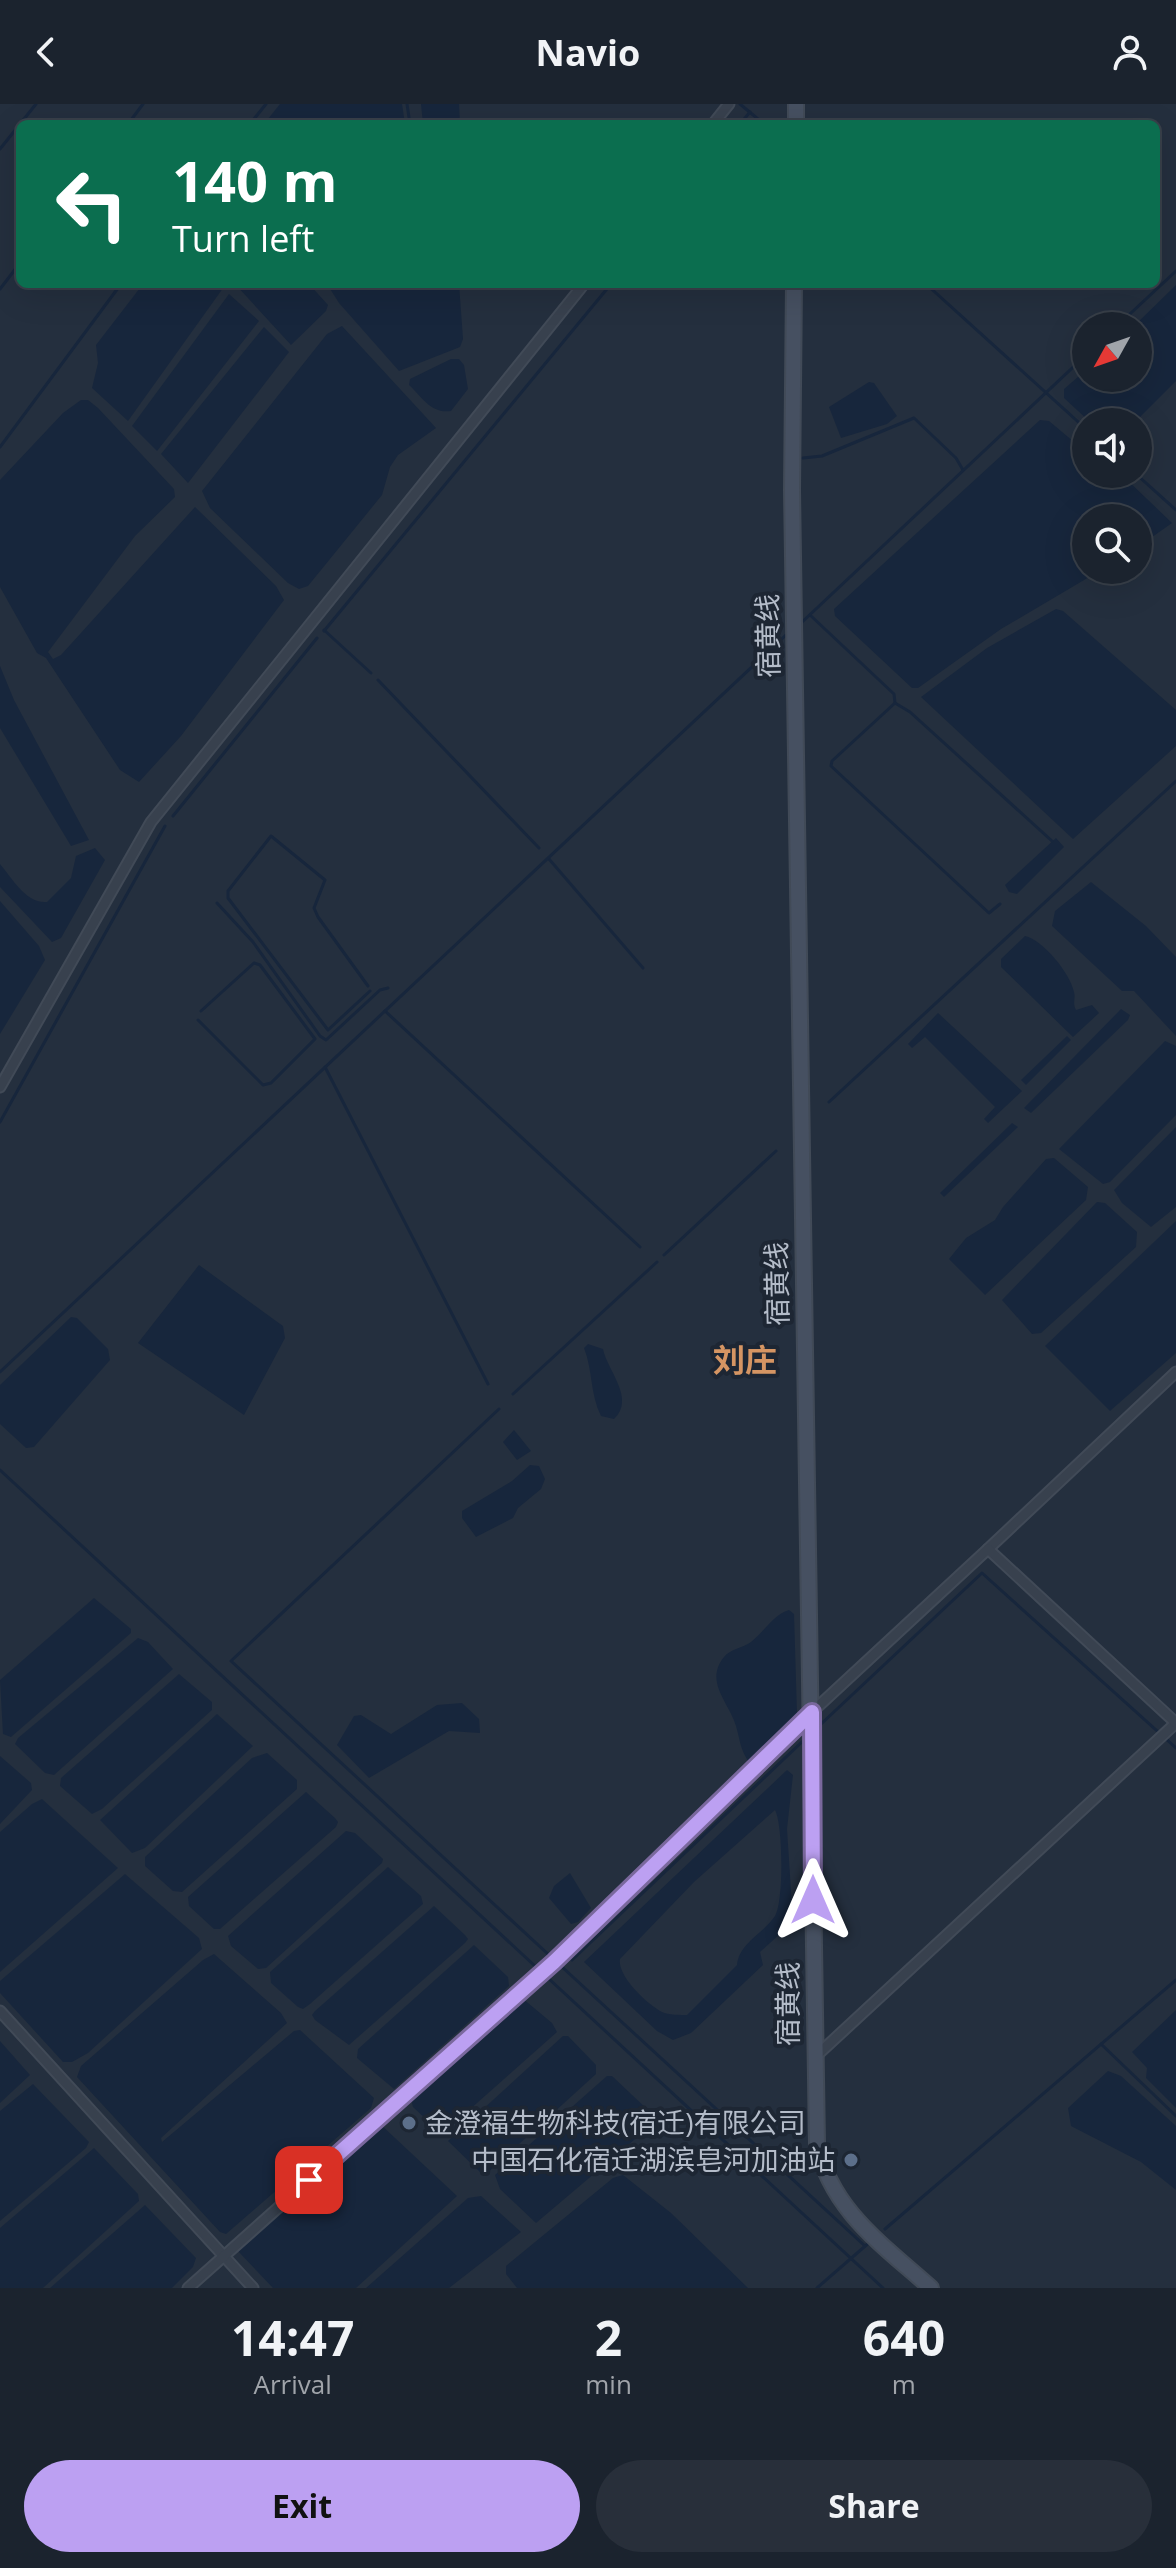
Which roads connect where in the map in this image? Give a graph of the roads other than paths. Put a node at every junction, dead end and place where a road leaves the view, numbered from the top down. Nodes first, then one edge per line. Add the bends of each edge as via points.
1 (729, 104) edge
2 (716, 120) edge
3 (581, 288) edge
4 (794, 288) edge
5 (0, 1087) edge
6 (1176, 1372) edge
7 (988, 1549) junction
8 (812, 1712) junction
9 (1176, 1723) edge
10 (0, 2011) edge
11 (815, 2057) junction
12 (224, 2256) junction
13 (188, 2288) edge
14 (253, 2288) edge
15 (931, 2288) edge

1 - 2 street
3 - 5 street via 151,822
4 - 8 main road, 宿黄线 via 792,479
6 - 7 street
7 - 8 street
7 - 9 street
8 - 11 main road, 宿黄线
8 - 12 street via 554,1962
9 - 11 street
10 - 12 street
11 - 15 main road, 宿黄线 via 817,2144 824,2176 850,2213
12 - 13 street
12 - 14 street

